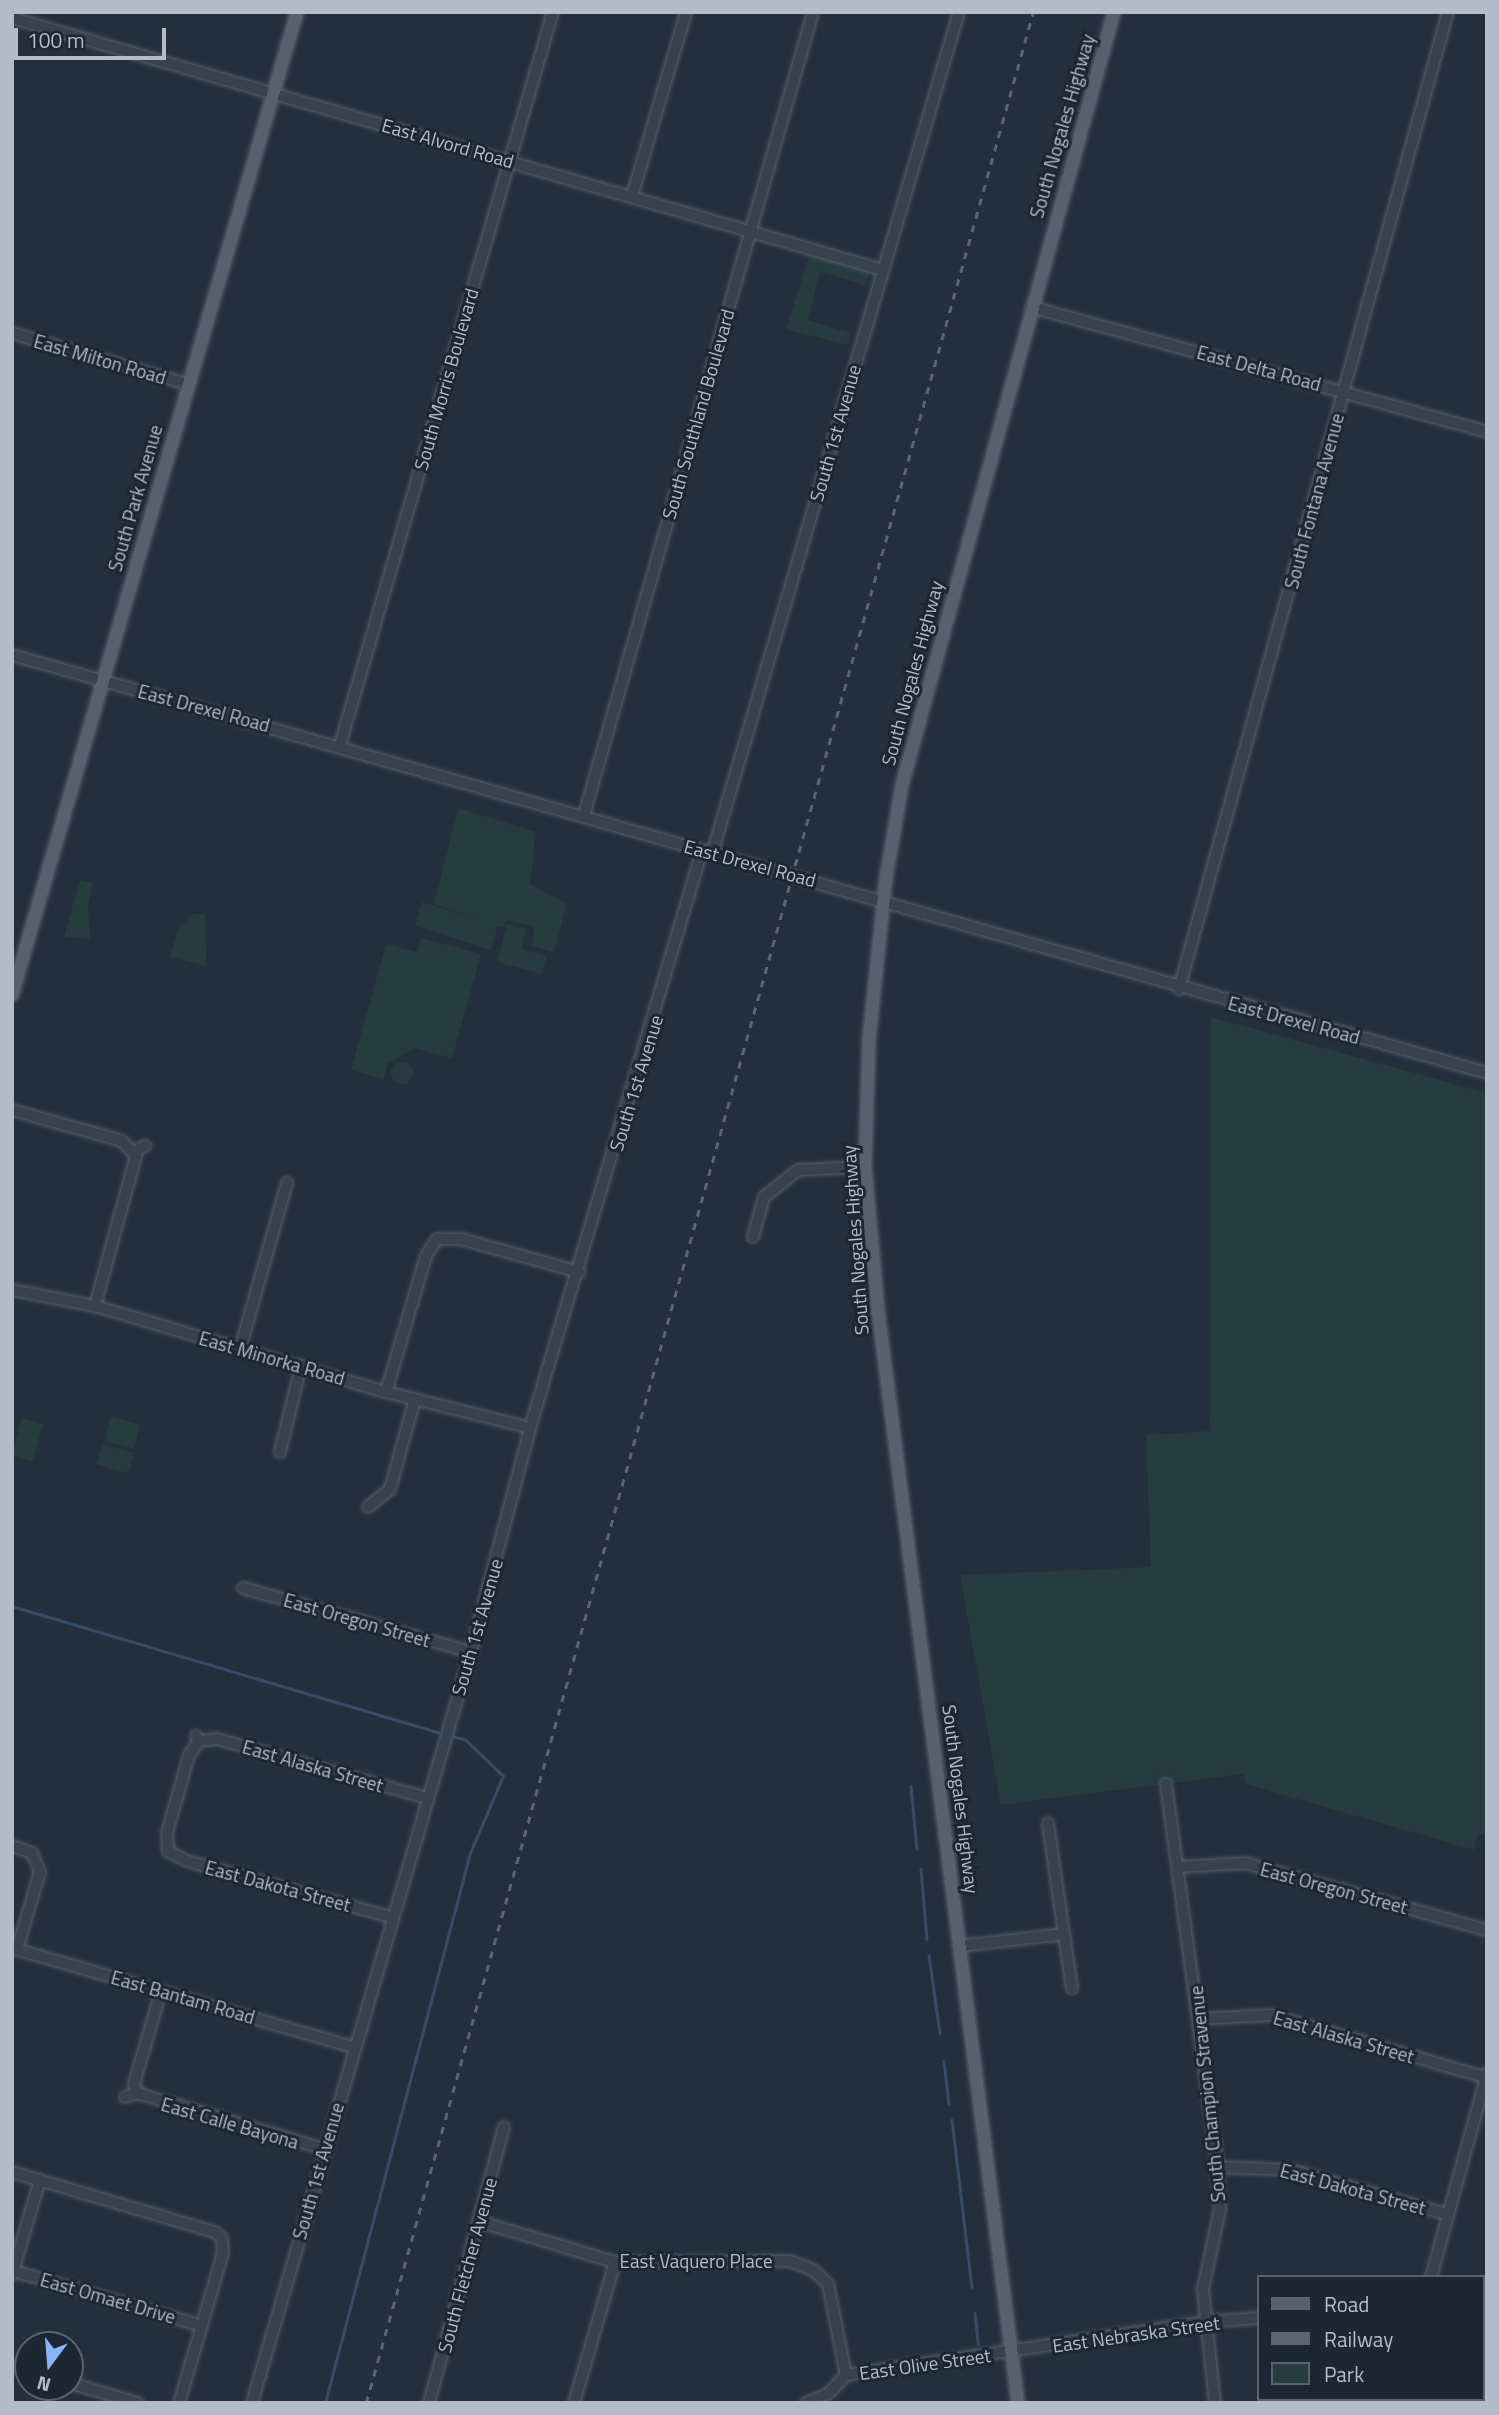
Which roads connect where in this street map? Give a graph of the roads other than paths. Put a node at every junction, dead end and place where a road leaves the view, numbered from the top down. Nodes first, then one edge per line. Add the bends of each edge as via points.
1 (297, 12) edge
2 (553, 12) edge
3 (686, 12) edge
4 (813, 12) edge
5 (959, 12) edge
6 (1114, 12) edge
7 (1448, 12) edge
8 (12, 18) edge
9 (273, 93) junction
10 (510, 161) junction
11 (632, 196) junction
12 (751, 230) junction
13 (883, 270) junction
14 (1031, 307) junction
15 (12, 334) edge
16 (188, 384) junction
17 (1344, 391) junction
18 (1487, 432) edge
19 (12, 655) edge
20 (102, 680) junction
21 (340, 746) junction
22 (584, 816) junction
23 (707, 852) junction
24 (885, 899) junction
25 (1179, 989) junction
26 (12, 995) edge
27 (1487, 1073) edge
28 (12, 1111) edge
29 (145, 1146) dead end
30 (134, 1152) junction
31 (865, 1167) junction
32 (287, 1183) dead end
33 (753, 1237) dead end
34 (579, 1272) junction
35 (12, 1290) edge
36 (96, 1306) junction
37 (240, 1349) junction
38 (302, 1366) junction
39 (386, 1392) junction
40 (415, 1399) junction
41 (530, 1428) junction
42 (280, 1452) dead end
43 (368, 1507) dead end
44 (243, 1588) dead end
45 (471, 1652) junction
46 (1166, 1784) dead end
47 (427, 1798) junction
48 (1048, 1823) dead end
49 (12, 1846) edge
50 (165, 1853) joint
51 (1180, 1867) junction
52 (390, 1917) junction
53 (1487, 1930) edge
54 (1064, 1934) junction
55 (960, 1946) junction
56 (15, 1948) edge
57 (1072, 1988) dead end
58 (161, 1991) junction
59 (1200, 2019) junction
60 (353, 2047) junction
61 (1486, 2075) edge
62 (137, 2093) junction
63 (125, 2097) dead end
64 (504, 2127) dead end
65 (324, 2150) junction
66 (1217, 2167) junction
67 (12, 2172) edge
68 (40, 2180) junction
69 (1447, 2214) junction
70 (478, 2221) junction
71 (615, 2262) junction
72 (13, 2273) edge
73 (1432, 2275) edge
74 (1258, 2318) edge
75 (1203, 2322) junction
76 (202, 2326) junction
77 (1012, 2352) junction
78 (846, 2375) junction
79 (84, 2387) edge
80 (138, 2403) edge
81 (178, 2403) edge
82 (253, 2403) edge
83 (429, 2403) edge
84 (575, 2403) edge
85 (806, 2403) edge
86 (1018, 2403) edge
87 (1215, 2403) edge

1 - 9 main road, South Park Avenue
2 - 10 street, South Morris Boulevard
3 - 11 street
4 - 12 street, South Southland Boulevard
5 - 13 street, South 1st Avenue
6 - 14 main road, South Nogales Highway
7 - 17 street, South Fontana Avenue
8 - 9 street, East Alvord Road
9 - 10 street, East Alvord Road
9 - 16 main road, South Park Avenue
10 - 11 street, East Alvord Road
10 - 21 street, South Morris Boulevard
11 - 12 street, East Alvord Road
12 - 13 street, East Alvord Road
12 - 22 street, South Southland Boulevard
13 - 23 street, South 1st Avenue
14 - 17 street, East Delta Road
14 - 24 main road, South Nogales Highway via 919,714 902,785
15 - 16 street, East Milton Road
16 - 20 main road, South Park Avenue
17 - 18 street, East Delta Road
17 - 25 street, South Fontana Avenue
19 - 20 street, East Drexel Road
20 - 21 street, East Drexel Road
20 - 26 main road, South Park Avenue
21 - 22 street, East Drexel Road
22 - 23 street, East Drexel Road
23 - 24 street, East Drexel Road
23 - 34 street, South 1st Avenue
24 - 25 street, East Drexel Road
24 - 31 main road, South Nogales Highway via 869,1039
25 - 27 street, East Drexel Road
28 - 30 street via 116,1139
29 - 30 street
30 - 36 street via 135,1170
31 - 33 street via 798,1170 764,1197
31 - 55 main road, South Nogales Highway via 878,1310
32 - 37 street
34 - 39 street via 436,1236
34 - 41 street, South 1st Avenue
35 - 36 street, East Minorka Road
36 - 37 street, East Minorka Road
37 - 38 street, East Minorka Road
38 - 39 street, East Minorka Road
38 - 42 street
39 - 40 street, East Minorka Road
40 - 41 street, East Minorka Road
40 - 43 street via 390,1489
41 - 45 street, South 1st Avenue
44 - 45 street, East Oregon Street
45 - 47 street, South 1st Avenue
46 - 51 street, South Champion Stravenue
47 - 50 street, East Alaska Street via 217,1739 197,1738 185,1768
47 - 52 street, South 1st Avenue
48 - 54 street
49 - 56 street via 41,1858
50 - 52 street, East Dakota Street
51 - 53 street, East Oregon Street via 1245,1863
51 - 59 street, South Champion Stravenue
52 - 60 street, South 1st Avenue
54 - 55 street
54 - 57 street
55 - 77 main road, South Nogales Highway
56 - 58 street, East Bantam Road
58 - 60 street, East Bantam Road
58 - 62 street via 134,2084
59 - 61 street, East Alaska Street via 1271,2014
59 - 66 street, South Champion Stravenue
60 - 65 street, South 1st Avenue
61 - 69 street
62 - 63 street
62 - 65 street, East Calle Bayona
64 - 70 street, South Fletcher Avenue
65 - 82 street, South 1st Avenue
66 - 69 street, East Dakota Street via 1291,2170
66 - 75 street, South Champion Stravenue via 1220,2209 1203,2275
67 - 68 street
68 - 72 street
68 - 76 street via 215,2232 222,2239 223,2253
69 - 73 street
70 - 71 street, East Vaquero Place
70 - 83 street, South Fletcher Avenue
71 - 78 street, East Vaquero Place via 790,2261 813,2270 828,2284
71 - 84 street
72 - 76 street, East Omaet Drive
74 - 75 street, East Nebraska Street
75 - 77 street, East Nebraska Street
75 - 87 street, South Champion Stravenue
76 - 81 street
77 - 78 street, East Olive Street
77 - 86 main road, South Nogales Highway
78 - 85 street, East Olive Street via 829,2393
79 - 80 street

